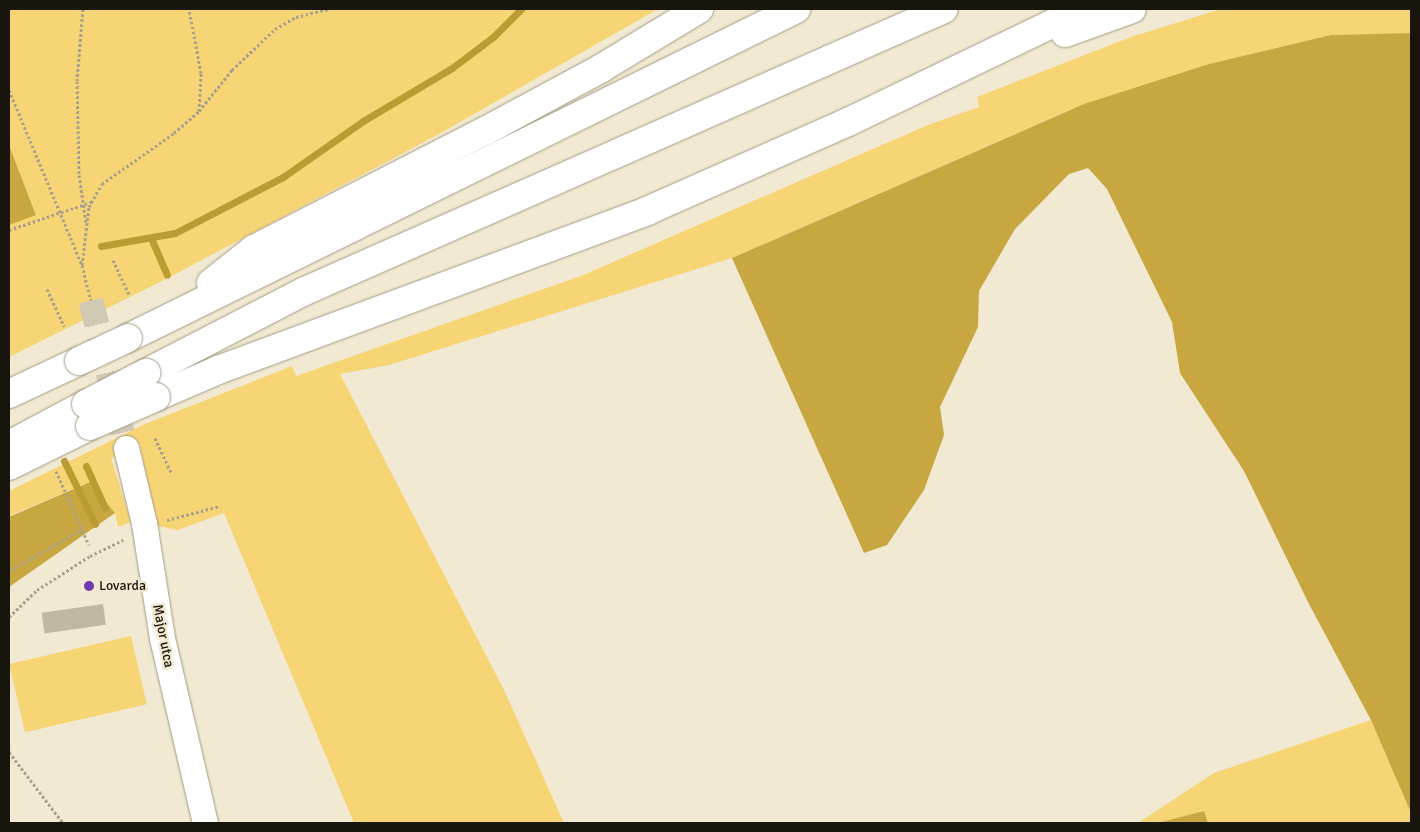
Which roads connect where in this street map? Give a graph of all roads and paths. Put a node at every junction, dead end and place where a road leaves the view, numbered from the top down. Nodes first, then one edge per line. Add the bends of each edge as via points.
1 (83, 9) edge
2 (189, 9) edge
3 (328, 9) edge
4 (699, 9) edge
5 (796, 9) edge
6 (944, 9) edge
7 (1084, 9) edge
8 (1132, 9) edge
9 (9, 90) edge
10 (9, 96) edge
11 (15, 107) junction
12 (199, 111) junction
13 (848, 122) junction
14 (91, 202) junction
15 (83, 205) junction
16 (60, 213) junction
17 (88, 227) junction
18 (9, 230) edge
19 (113, 260) dead end
20 (82, 265) junction
21 (47, 289) dead end
22 (129, 295) dead end
23 (91, 300) tunnel mouth
24 (168, 318) junction
25 (64, 326) dead end
26 (151, 385) junction
27 (9, 394) edge
28 (88, 415) junction
29 (155, 438) dead end
30 (9, 445) edge
31 (126, 448) tunnel mouth
32 (9, 466) edge
33 (51, 468) dead end
34 (171, 473) dead end
35 (220, 506) dead end
36 (144, 523) junction
37 (83, 529) junction
38 (121, 540) dead end
39 (89, 545) dead end
40 (9, 572) edge
41 (9, 617) edge
42 (9, 752) edge
43 (63, 823) edge
44 (205, 823) edge

1 - 15 path via 77,81
2 - 12 path via 201,73
3 - 12 path via 296,17 275,29 232,70
4 - 24 highway via 600,69 254,249
5 - 24 highway
6 - 26 highway via 305,291
7 - 13 highway
8 - 13 highway
9 - 11 path
10 - 11 path
11 - 16 path
12 - 14 path via 174,134 102,184
13 - 26 highway via 638,215 218,370
14 - 15 path
14 - 17 path
15 - 16 path
15 - 17 path
16 - 18 path
16 - 20 path
17 - 20 path
19 - 22 path
20 - 23 path
21 - 25 path
24 - 27 highway, bridge
26 - 28 highway, bridge
28 - 30 highway
28 - 32 highway
29 - 34 path
31 - 36 street, Major utca
33 - 37 path via 58,472
35 - 36 path via 187,517
36 - 44 street, Major utca via 162,638
37 - 39 path
37 - 40 path
38 - 41 path via 37,590
42 - 43 path

